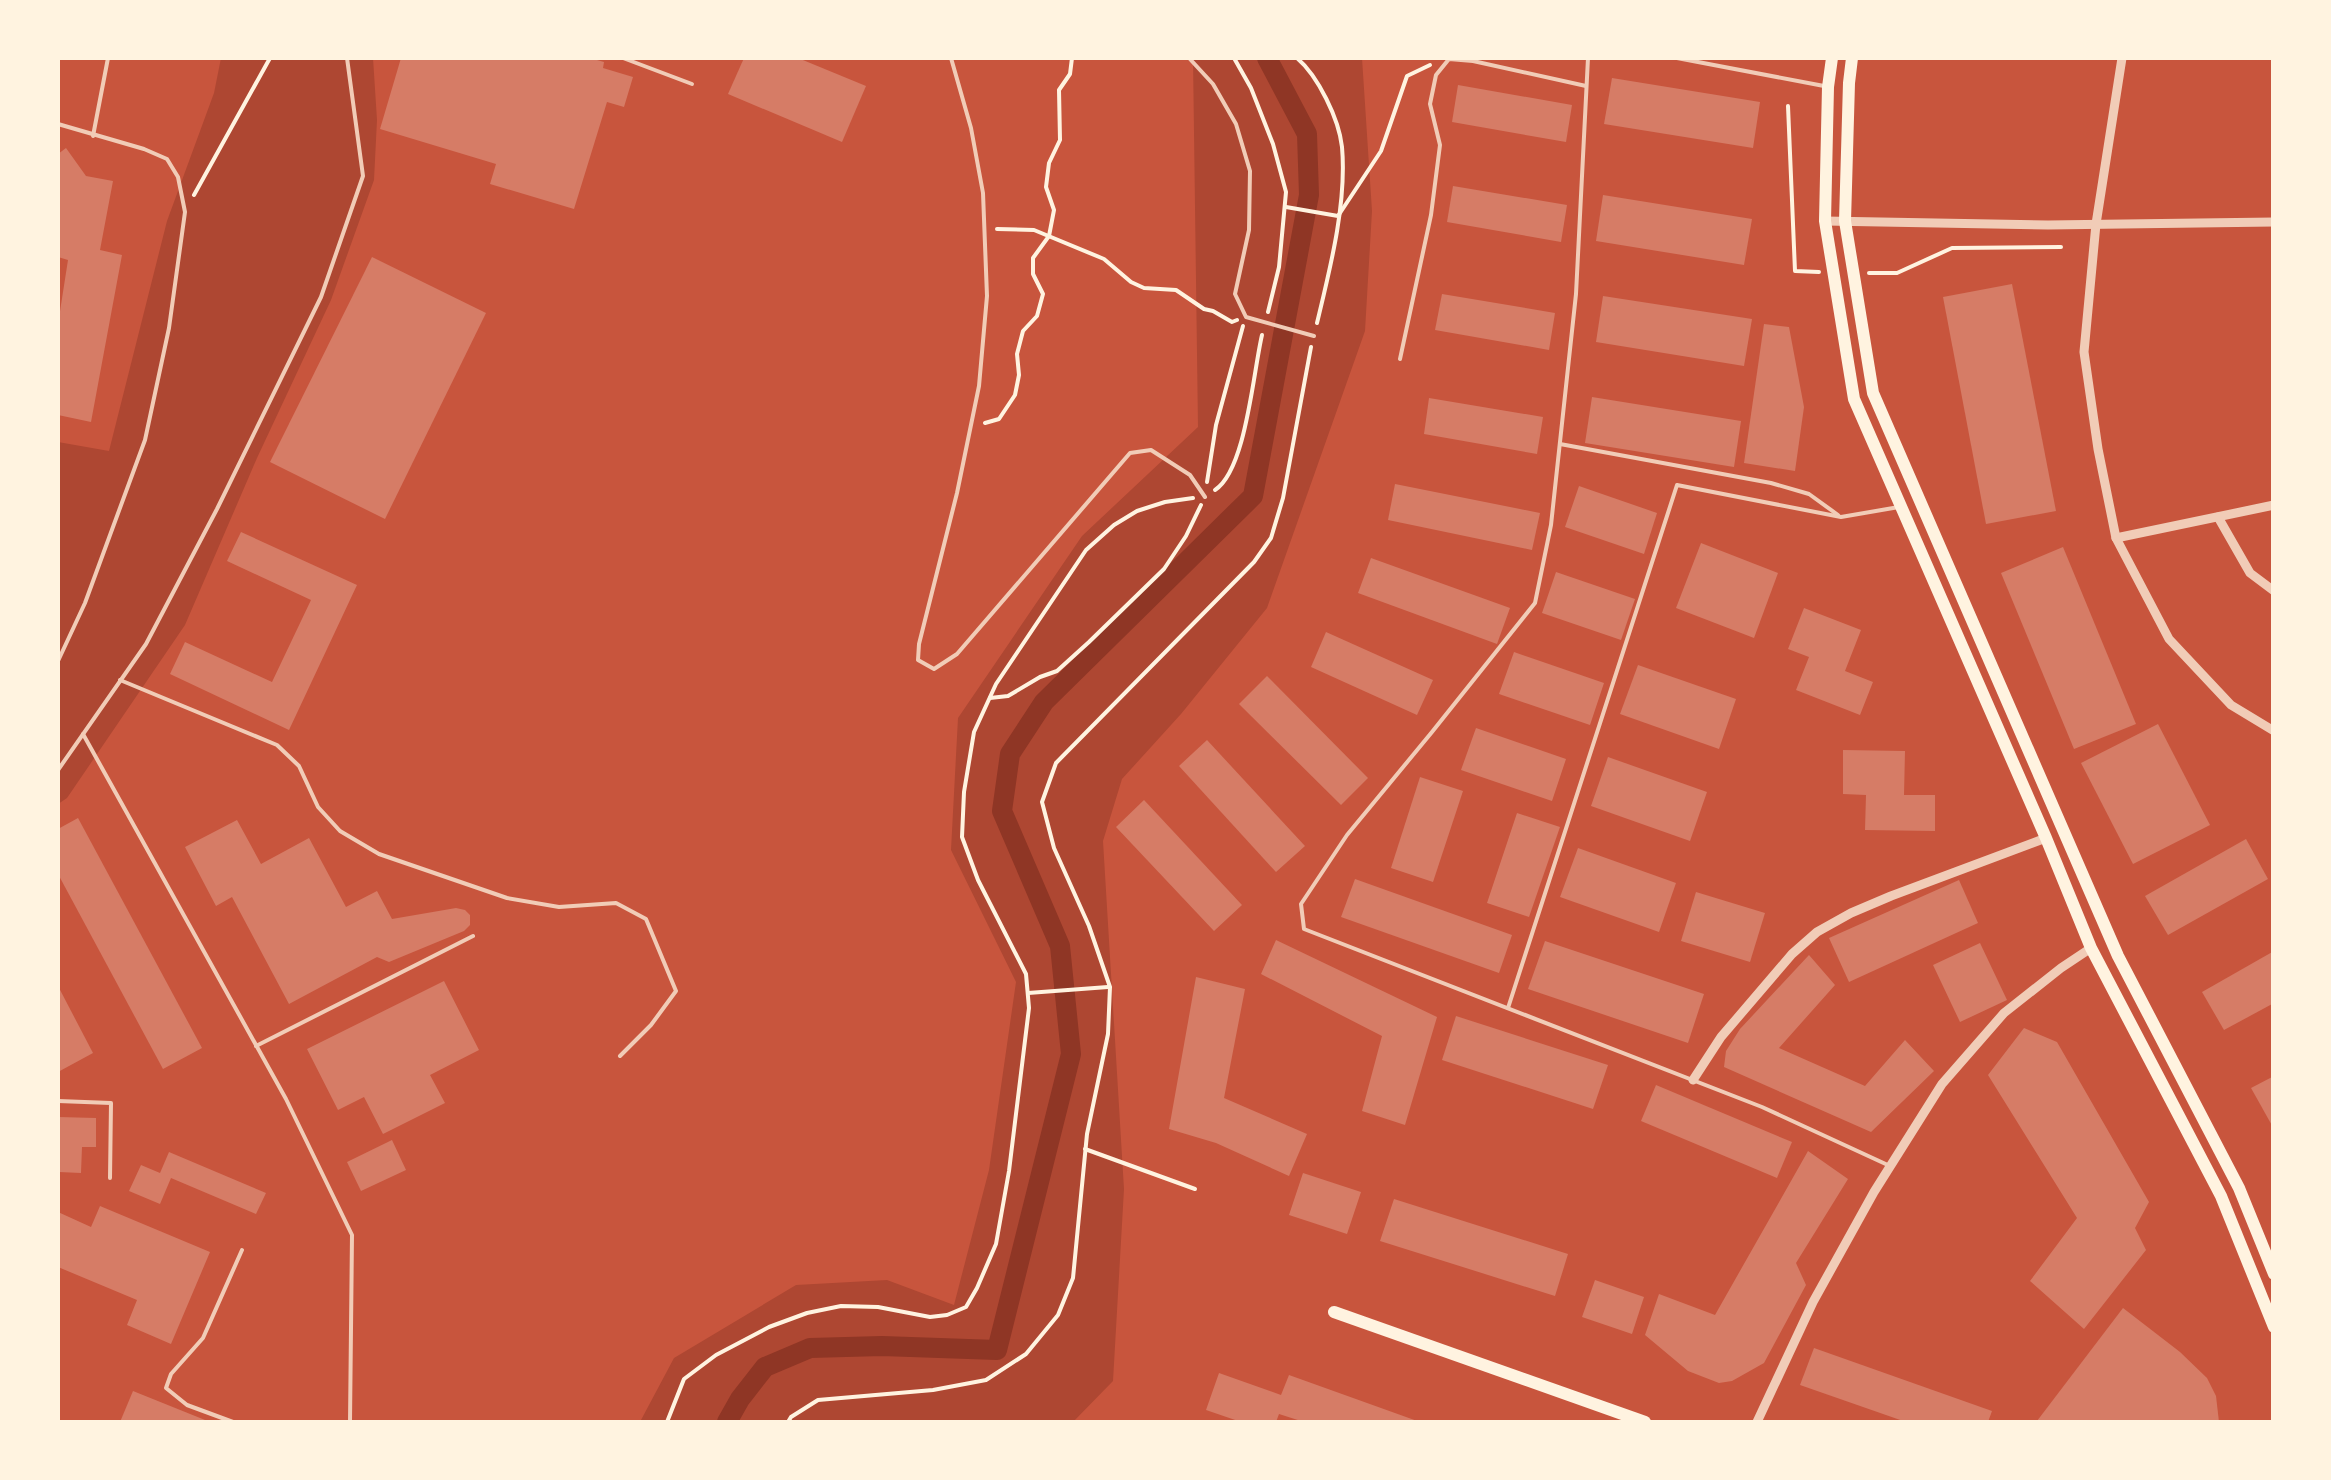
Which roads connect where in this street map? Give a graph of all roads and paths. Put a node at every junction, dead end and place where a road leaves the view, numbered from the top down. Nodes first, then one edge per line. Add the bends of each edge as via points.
1 (108, 58) edge
2 (270, 58) edge
3 (347, 58) edge
4 (623, 58) edge
5 (951, 58) edge
6 (1072, 58) edge
7 (1189, 58) edge
8 (1234, 58) edge
9 (1298, 58) edge
10 (1588, 58) edge
11 (1677, 58) edge
12 (1832, 58) edge
13 (1852, 58) edge
14 (2122, 58) edge
15 (1449, 59) edge
16 (692, 84) dead end
17 (1586, 86) junction
18 (1828, 87) junction
19 (1788, 106) dead end
20 (58, 124) edge
21 (94, 136) junction
22 (1285, 207) junction
23 (184, 212) junction
24 (1338, 216) junction
25 (1825, 221) junction
26 (1845, 221) junction
27 (2274, 222) edge
28 (2096, 224) junction
29 (984, 230) junction
30 (1048, 236) junction
31 (2061, 247) dead end
32 (1795, 272) dead end
33 (1897, 273) dead end
34 (1246, 316) junction
35 (1314, 336) junction
36 (1400, 359) dead end
37 (971, 426) junction
38 (1560, 444) junction
39 (1206, 496) junction
40 (2274, 506) edge
41 (1901, 507) junction
42 (1842, 517) junction
43 (2218, 518) junction
44 (2116, 538) junction
45 (2274, 591) edge
46 (58, 661) edge
47 (120, 680) junction
48 (990, 698) junction
49 (2274, 732) edge
50 (83, 734) junction
51 (58, 770) edge
52 (2046, 838) junction
53 (473, 936) dead end
54 (2090, 948) junction
55 (1110, 987) junction
56 (1028, 993) junction
57 (1508, 1008) junction
58 (256, 1046) junction
59 (620, 1056) dead end
60 (1693, 1080) junction
61 (58, 1102) edge
62 (1086, 1150) junction
63 (1890, 1166) junction
64 (110, 1178) dead end
65 (1194, 1188) dead end
66 (242, 1250) dead end
67 (2274, 1274) edge
68 (1334, 1312) dead end
69 (2274, 1327) edge
70 (233, 1422) edge
71 (350, 1422) edge
72 (667, 1422) edge
73 (788, 1422) edge
74 (1644, 1422) edge
75 (1758, 1422) edge

1 - 21 lane
2 - 23 path
3 - 47 lane via 363,176 321,296 199,543
4 - 16 lane
5 - 29 lane via 971,128
6 - 30 path via 1058,90 1060,140 1048,163 1046,187 1054,210
7 - 34 lane via 1236,124 1250,170 1250,230 1235,294
8 - 22 path via 1273,144
9 - 24 path via 1328,103 1342,144
10 - 17 lane
11 - 18 lane
12 - 18 main road
13 - 26 main road
14 - 28 street
15 - 17 lane
15 - 24 path via 1407,76 1381,151
15 - 36 lane via 1436,75 1430,104 1440,145
17 - 38 lane via 1576,294
18 - 25 main road
19 - 32 path
20 - 21 lane
21 - 23 lane via 167,158
22 - 24 path
22 - 39 path via 1280,267 1236,461 1225,484
23 - 46 lane via 146,440
24 - 35 path
25 - 26 street
25 - 41 main road via 1854,399
26 - 28 street
26 - 67 main road via 1873,394 2118,956 2239,1188
27 - 28 street
28 - 44 street via 2084,352
29 - 30 path
29 - 37 lane via 987,296
30 - 34 path via 1104,259 1144,288 1176,290 1232,322
30 - 37 path via 1032,258 1043,294 1037,316 1023,331 1015,395 1000,419
31 - 33 path via 1952,248
34 - 35 lane
34 - 39 path via 1216,424
35 - 55 path via 1271,538 1056,763 1042,802
37 - 39 lane via 919,644 918,660 934,668 957,654 1130,453 1151,450 1190,475
38 - 42 lane via 1771,483 1809,494
38 - 57 lane via 1535,603 1347,835 1300,904 1304,929
39 - 48 path via 1164,569 1122,612 1057,671
39 - 48 path via 1136,511 1086,550
40 - 43 street
41 - 42 lane
41 - 52 main road
42 - 57 lane via 1677,486
43 - 44 street
43 - 45 street via 2250,574
44 - 49 street via 2169,639 2231,705
47 - 50 lane
47 - 59 lane via 278,745 340,831 379,854 508,898 558,908 616,904 646,918 676,990
48 - 56 path via 974,732 962,837 1026,974
50 - 51 lane
50 - 58 lane
52 - 54 main road
52 - 60 street via 1817,932 1733,1023
53 - 58 lane
54 - 63 street via 2004,1013 1942,1084
54 - 69 main road via 2221,1196
55 - 56 path
55 - 62 path
56 - 72 path via 996,1244 966,1307 930,1317 878,1307 807,1312 716,1355 684,1379
57 - 60 lane
58 - 71 lane via 352,1235
60 - 63 lane
61 - 64 lane via 111,1103
62 - 65 path
62 - 73 path via 1073,1278 1058,1315 1026,1354 986,1380 818,1400
63 - 75 street via 1813,1302
66 - 70 lane via 203,1338 166,1388 187,1405
68 - 74 main road

